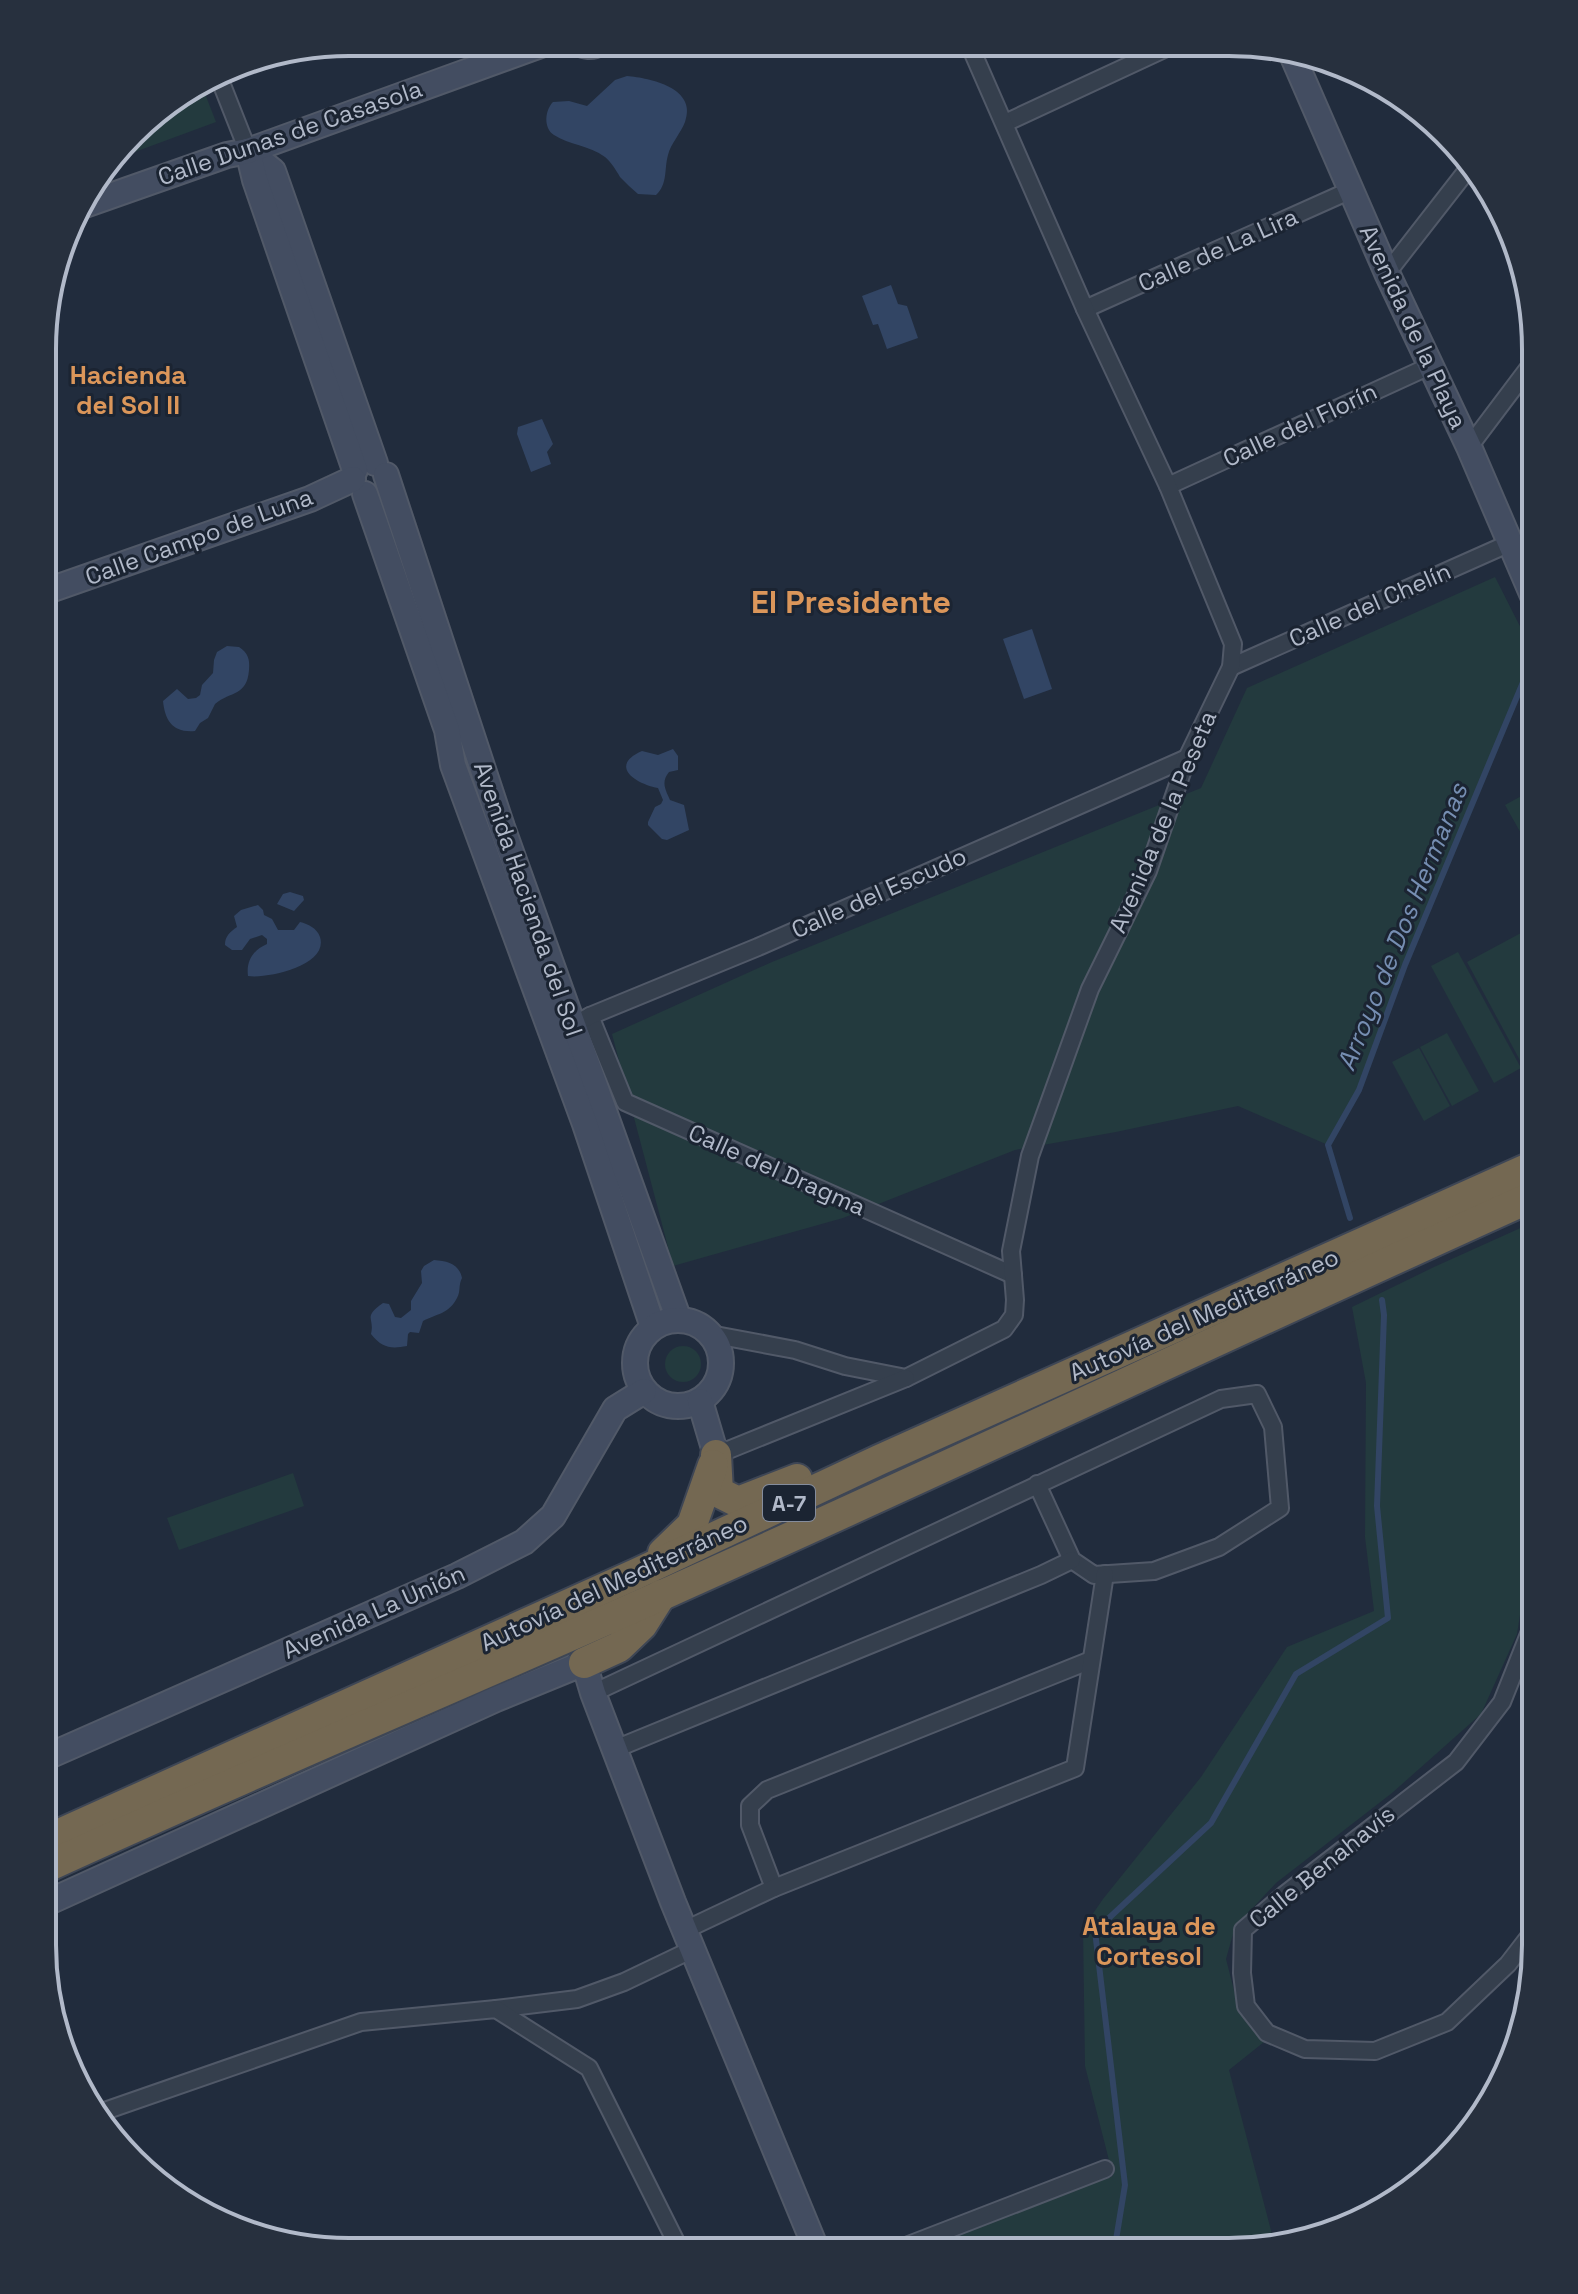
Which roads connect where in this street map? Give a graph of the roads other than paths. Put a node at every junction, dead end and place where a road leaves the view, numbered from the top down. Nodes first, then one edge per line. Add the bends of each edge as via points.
1 (510, 56) edge
2 (974, 56) edge
3 (1149, 56) edge
4 (1296, 64) edge
5 (222, 85) edge
6 (1005, 123) junction
7 (248, 151) junction
8 (1464, 174) edge
9 (1351, 190) junction
10 (96, 201) edge
11 (1387, 273) junction
12 (1085, 309) junction
13 (1432, 365) junction
14 (1522, 377) edge
15 (1469, 447) junction
16 (367, 476) junction
17 (1168, 486) junction
18 (1510, 543) junction
19 (1522, 571) edge
20 (56, 588) edge
21 (1231, 667) junction
22 (1187, 758) junction
23 (581, 1021) junction
24 (1522, 1171) edge
25 (1522, 1201) edge
26 (1013, 1275) junction
27 (679, 1320) junction
28 (653, 1327) junction
29 (710, 1334) junction
30 (906, 1378) junction
31 (644, 1391) junction
32 (700, 1401) junction
33 (716, 1455) junction
34 (879, 1460) junction
35 (1037, 1484) junction
36 (1072, 1560) junction
37 (636, 1574) junction
38 (1105, 1574) junction
39 (661, 1595) junction
40 (1522, 1652) edge
41 (1091, 1660) junction
42 (584, 1663) junction
43 (593, 1693) junction
44 (615, 1749) junction
45 (56, 1753) edge
46 (56, 1836) edge
47 (56, 1863) edge
48 (774, 1888) junction
49 (56, 1899) edge
50 (689, 1940) junction
51 (1522, 1946) edge
52 (496, 2009) junction
53 (107, 2110) edge
54 (1105, 2169) dead end
55 (674, 2238) edge
56 (812, 2238) edge
57 (927, 2238) edge

1 - 7 street, Calle Dunas de Casasola
2 - 6 street
3 - 6 street
4 - 9 street, Avenida de la Playa
5 - 7 street, Avenida Hacienda del Sol
6 - 12 street
7 - 10 street, Calle Dunas de Casasola
7 - 16 street, Avenida Hacienda del Sol via 273,171
8 - 11 street
9 - 11 street, Avenida de la Playa
9 - 12 street, Calle de La Lira
11 - 13 street, Avenida de la Playa
12 - 17 street
13 - 15 street, Avenida de la Playa
13 - 17 street, Calle del Florín
14 - 15 street
15 - 18 street, Avenida de la Playa
16 - 20 street, Calle Campo de Luna
16 - 23 street, Avenida Hacienda del Sol
16 - 28 street, Avenida Hacienda del Sol via 447,730 453,765
17 - 21 street via 1233,644
18 - 19 street, Avenida de la Playa
18 - 21 street, Calle del Chelín
21 - 22 street, Avenida de la Peseta
22 - 23 street, Calle del Escudo
22 - 26 street, Avenida de la Peseta via 1148,871 1090,989 1030,1156 1011,1251
23 - 26 street, Calle del Dragma via 625,1102
23 - 27 street, Avenida Hacienda del Sol
24 - 34 highway, Autovía del Mediterráneo / A-7
25 - 39 highway, Autovía del Mediterráneo / A-7
26 - 30 street, Avenida de la Peseta via 1014,1315 1004,1329
27 - 28 street
27 - 29 street
28 - 31 street via 634,1357
29 - 30 street
29 - 32 street via 721,1370
30 - 33 street, Avenida de la Peseta
31 - 32 street via 664,1405
31 - 45 street, Avenida La Unión via 615,1409 553,1516 524,1542
32 - 33 street
33 - 34 highway via 718,1492 738,1502 798,1479
33 - 37 highway via 692,1525
34 - 37 highway, Autovía del Mediterráneo / A-7
35 - 36 street
35 - 38 street via 1221,1399 1257,1394 1273,1427 1280,1508 1219,1547 1154,1571
35 - 43 street
36 - 38 street via 1094,1575
36 - 44 street
37 - 46 highway, Autovía del Mediterráneo / A-7
38 - 41 street
39 - 42 highway via 642,1625 619,1647
39 - 47 highway, Autovía del Mediterráneo / A-7
40 - 51 street, Calle Benahavís via 1502,1702 1456,1762 1243,1930 1246,2006 1267,2033 1305,2049 1375,2051 1447,2022
41 - 48 street via 1075,1768
41 - 48 street via 767,1790 750,1806 750,1825
42 - 43 street
42 - 49 street
43 - 44 street
44 - 50 street
48 - 50 street
50 - 52 street via 624,1982 577,1999
50 - 56 street
52 - 53 street via 361,2022
52 - 55 street via 589,2068
54 - 57 street

